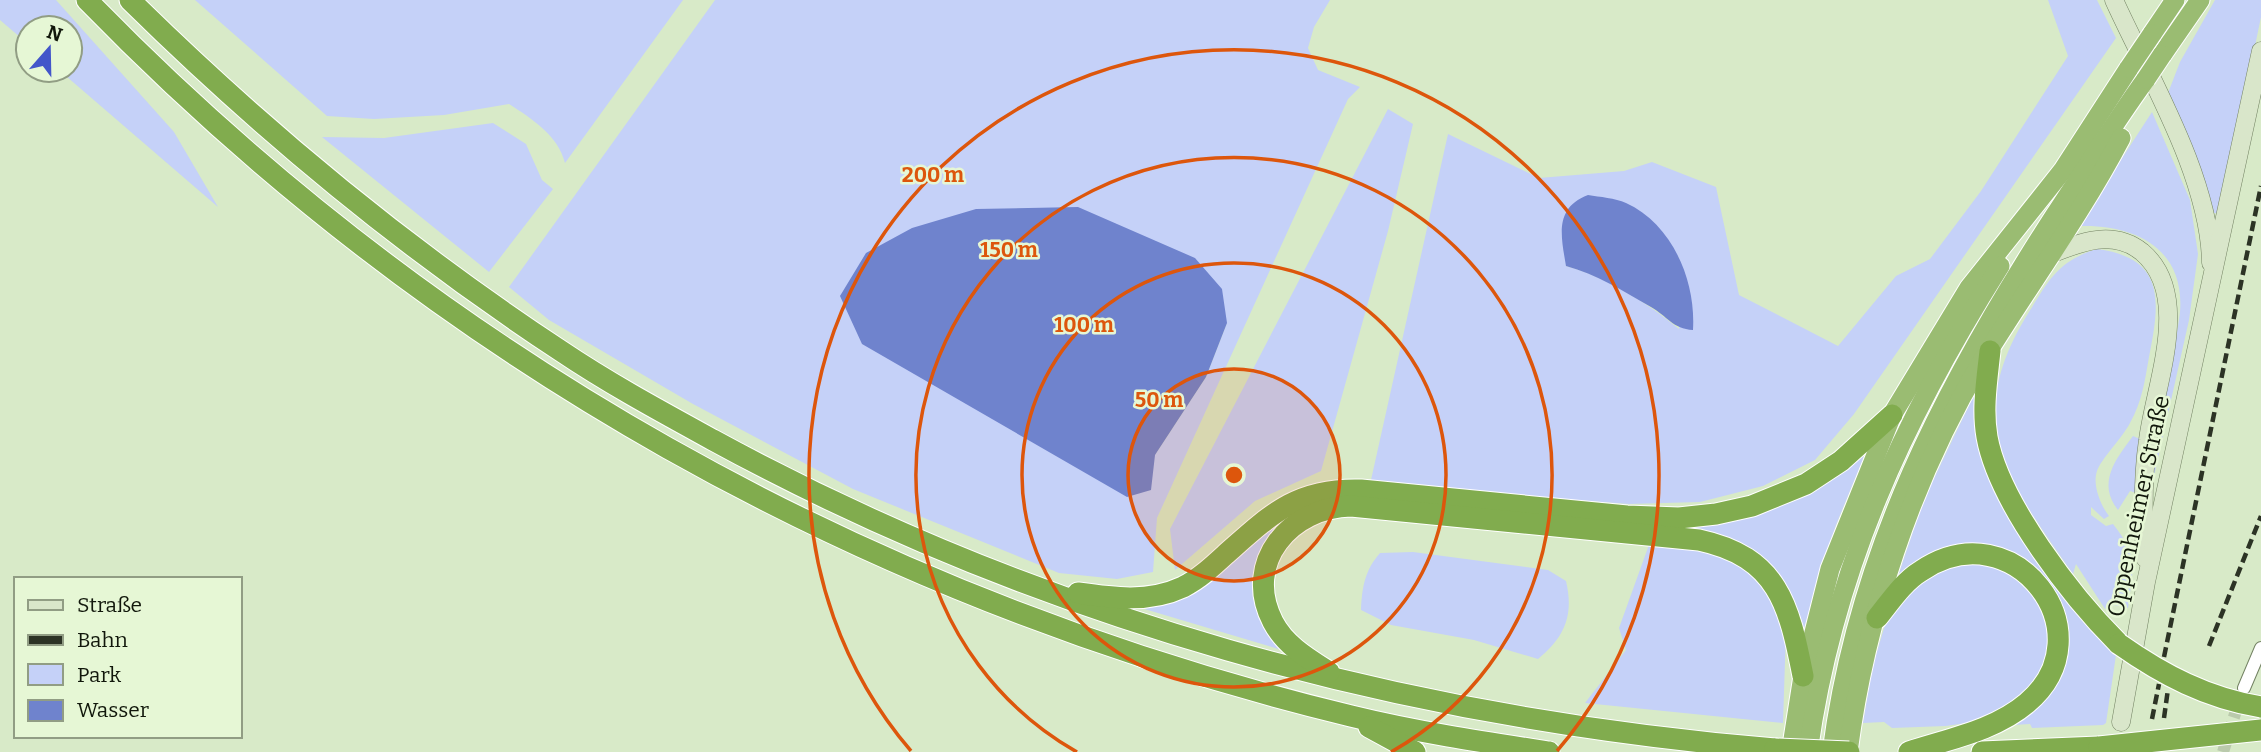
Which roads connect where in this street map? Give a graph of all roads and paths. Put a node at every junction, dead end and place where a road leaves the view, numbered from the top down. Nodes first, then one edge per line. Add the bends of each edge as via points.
1 (87, 0) edge
2 (130, 0) edge
3 (2114, 0) edge
4 (2175, 0) edge
5 (2200, 0) edge
6 (2261, 51) edge
7 (2142, 87) junction
8 (2049, 188) junction
9 (2051, 254) junction
10 (2207, 301) junction
11 (1990, 351) junction
12 (1892, 415) junction
13 (2147, 582) junction
14 (1040, 589) junction
15 (1877, 618) junction
16 (2261, 648) edge
17 (1803, 676) junction
18 (1342, 681) junction
19 (2244, 688) tunnel mouth
20 (2261, 707) edge
21 (1349, 716) junction
22 (2120, 722) dead end
23 (2261, 730) edge
24 (1783, 751) edge
25 (1415, 752) edge
26 (1549, 752) edge
27 (1808, 752) edge
28 (1832, 752) edge
29 (1848, 752) edge
30 (1909, 752) edge
31 (1982, 752) edge

1 - 21 highway via 227,135 315,209 456,317 669,451 832,534 1037,620 1157,662
2 - 14 highway via 342,193 564,354 776,474 953,556
3 - 10 main road via 2199,188 2211,249
4 - 8 highway, bridge
5 - 7 highway, bridge
6 - 10 main road
7 - 9 highway via 2117,145
7 - 28 highway via 2006,292 1929,429 1871,575 1846,670
8 - 12 highway via 1969,288
8 - 27 highway via 1939,368 1873,502 1826,649
9 - 11 highway
9 - 13 main road via 2089,240 2121,242 2149,258 2165,284 2167,329 2147,441 2144,487
10 - 13 main road, Oppenheimer Straße
11 - 15 highway via 1922,483
11 - 20 highway, bridge via 1987,439 2003,482 2047,556 2119,644 2185,684
12 - 14 highway via 1826,472 1786,493 1734,511 1655,518 1324,491 1282,508 1205,572 1172,591 1132,598
12 - 17 highway via 1830,569
13 - 22 main road, Oppenheimer Straße
14 - 18 highway via 1206,645
15 - 29 highway
15 - 30 highway via 1920,571 1941,560 1972,553 2001,558 2024,570 2044,592 2055,617 2057,645 2052,668 2036,695 1991,725
16 - 19 street
17 - 18 highway via 1780,595 1760,566 1734,550 1699,540 1351,506 1322,509 1286,530 1273,549 1265,579 1267,605 1279,632 1296,651
17 - 24 highway
18 - 24 highway via 1425,701 1570,725
21 - 25 highway
21 - 26 highway
23 - 31 highway, bridge via 2098,747
24 - 29 highway, bridge

